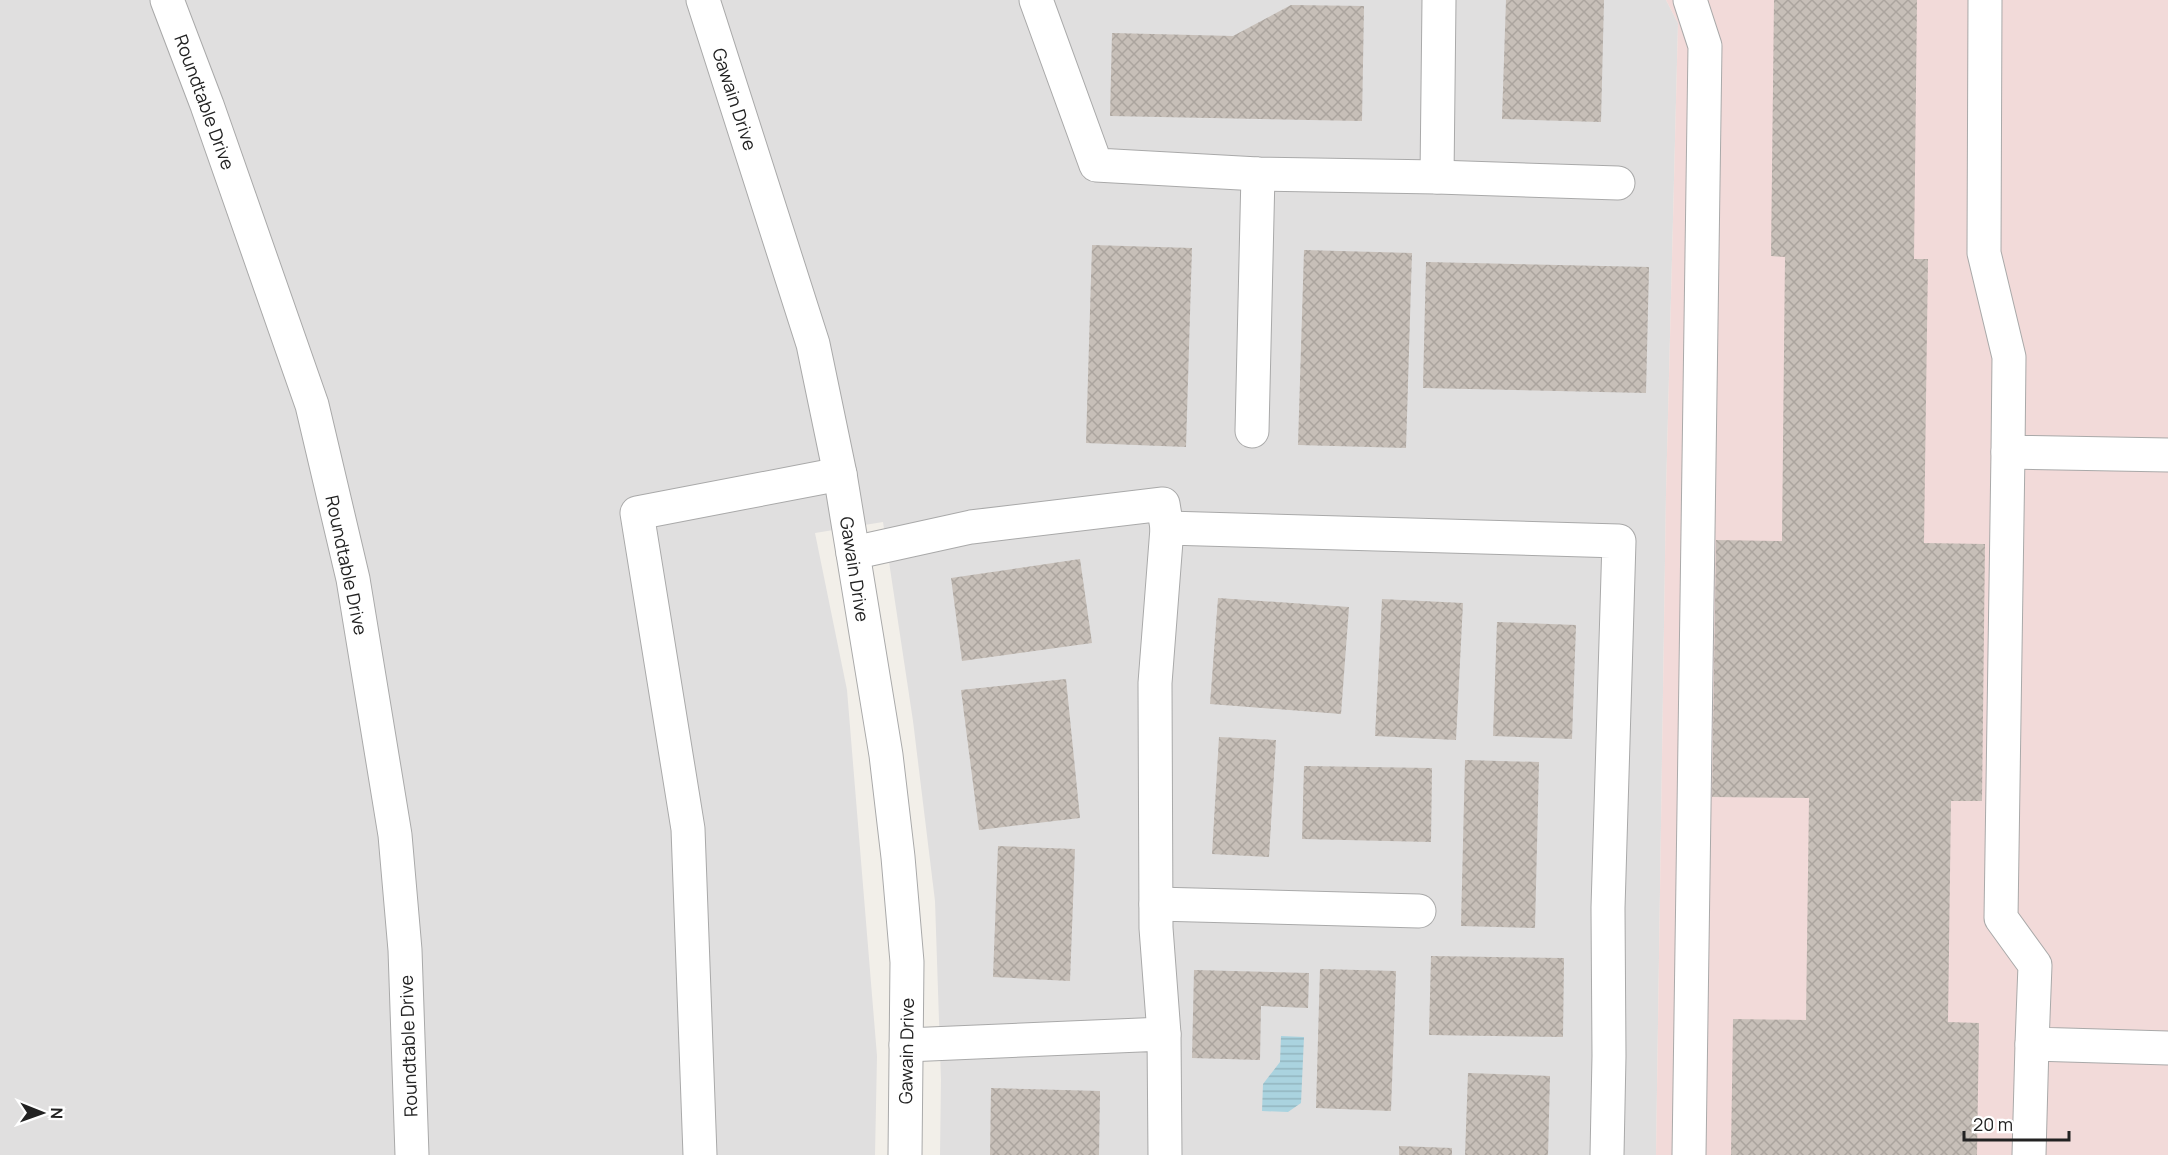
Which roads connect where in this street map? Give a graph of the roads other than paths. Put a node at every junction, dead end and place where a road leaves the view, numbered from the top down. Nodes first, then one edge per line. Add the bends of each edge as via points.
1 (166, 0) edge
2 (703, 0) edge
3 (1036, 0) edge
4 (1439, 0) edge
5 (1690, 0) edge
6 (1985, 0) edge
7 (1258, 174) junction
8 (1437, 177) junction
9 (1618, 183) dead end
10 (1252, 431) dead end
11 (2008, 452) junction
12 (2168, 455) edge
13 (840, 474) junction
14 (1167, 528) junction
15 (853, 553) junction
16 (1156, 904) junction
17 (1419, 911) dead end
18 (1164, 1034) junction
19 (2032, 1044) junction
20 (906, 1045) junction
21 (2168, 1048) edge
22 (412, 1155) edge
23 (700, 1155) edge
24 (905, 1155) edge
25 (1165, 1155) edge
26 (1606, 1155) edge
27 (1689, 1155) edge
28 (2029, 1155) edge

1 - 22 street, Roundtable Drive via 312,405 353,579 395,835 405,950
2 - 13 street, Gawain Drive via 813,344
3 - 7 street via 1096,165
4 - 8 street
5 - 27 street via 1705,46
6 - 11 street via 1984,253 2009,357
7 - 8 street
7 - 10 street
8 - 9 street
11 - 12 street
11 - 19 street via 2001,918 2035,965
13 - 15 street, Gawain Drive
13 - 23 street via 637,513 688,829
14 - 15 street via 1163,504 971,527
14 - 16 street via 1155,682
14 - 26 street via 1619,541 1608,908
15 - 20 street, Gawain Drive via 886,755 896,845 907,962
16 - 17 street
16 - 18 street
18 - 20 street
18 - 25 street
19 - 21 street
19 - 28 street
20 - 24 street, Gawain Drive

